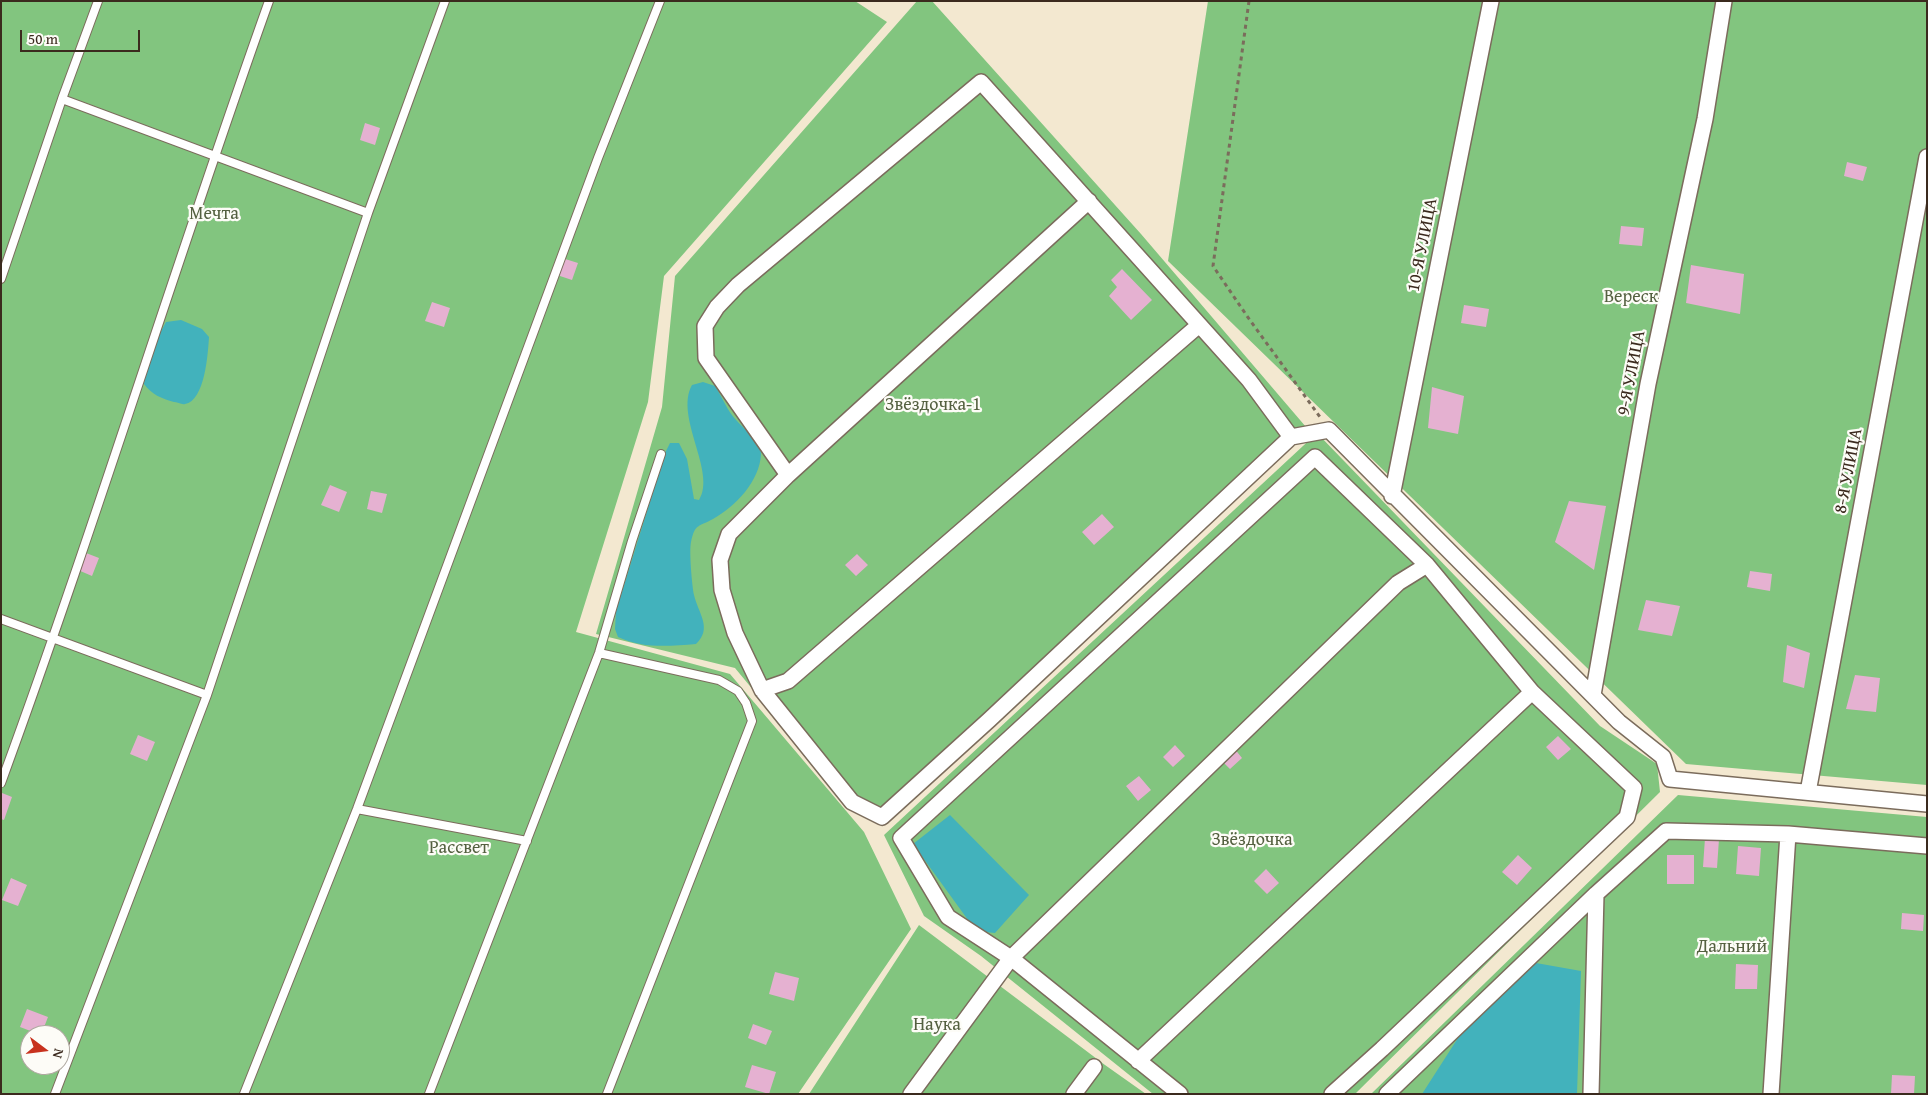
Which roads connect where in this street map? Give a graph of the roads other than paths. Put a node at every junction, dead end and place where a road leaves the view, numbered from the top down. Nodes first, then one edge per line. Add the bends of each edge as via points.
1 (98, 1) edge
2 (269, 1) edge
3 (445, 1) edge
4 (660, 1) edge
5 (1491, 1) edge
6 (1724, 1) edge
7 (62, 99) junction
8 (214, 156) junction
9 (1927, 157) edge
10 (1089, 201) junction
11 (368, 213) junction
12 (1, 279) edge
13 (1199, 325) junction
14 (1291, 437) junction
15 (661, 454) dead end
16 (788, 475) junction
17 (1392, 496) junction
18 (1427, 565) junction
19 (1, 619) edge
20 (54, 638) junction
21 (599, 653) junction
22 (762, 690) junction
23 (1532, 692) junction
24 (207, 695) junction
25 (1594, 695) junction
26 (1, 782) edge
27 (1808, 792) junction
28 (1927, 804) edge
29 (357, 809) junction
30 (1788, 834) junction
31 (527, 841) junction
32 (1927, 846) edge
33 (1596, 894) junction
34 (1011, 958) junction
35 (1138, 1061) junction
36 (1094, 1067) dead end
37 (55, 1094) edge
38 (244, 1094) edge
39 (429, 1094) edge
40 (607, 1094) edge
41 (911, 1094) edge
42 (1074, 1094) edge
43 (1180, 1094) edge
44 (1332, 1094) edge
45 (1387, 1094) edge
46 (1590, 1094) edge
47 (1771, 1094) edge

1 - 7 lane
2 - 8 lane
3 - 11 lane
4 - 29 lane via 598,158
5 - 17 street, 10-Я УЛИЦА
6 - 25 street, 9-Я УЛИЦА via 1705,119 1648,384
7 - 8 lane
7 - 12 lane
8 - 11 lane
8 - 20 lane
9 - 27 street, 8-Я УЛИЦА
10 - 13 street
10 - 16 street
10 - 16 street via 981,82 738,285 717,307 706,326 706,358
11 - 24 lane
13 - 14 street via 1249,380
13 - 22 street via 788,681
14 - 17 street via 1329,430
14 - 22 street via 882,817 852,802
15 - 21 lane
16 - 22 street via 729,534 720,560 722,590 735,633
17 - 25 street
18 - 23 street
18 - 34 street via 1398,583
18 - 34 street via 1315,457 901,838 948,917
19 - 20 lane
20 - 24 lane
20 - 26 lane
21 - 31 lane
21 - 40 lane via 719,680 738,691 752,721
23 - 35 street
23 - 44 street via 1634,788 1627,817
24 - 37 lane
25 - 27 street via 1619,722 1663,757 1670,779
27 - 28 street
29 - 31 lane
29 - 38 lane
30 - 32 street
30 - 33 street via 1666,831
30 - 47 street
31 - 39 lane
33 - 45 street
33 - 46 street
34 - 35 street
34 - 41 street
35 - 43 street
36 - 42 street

